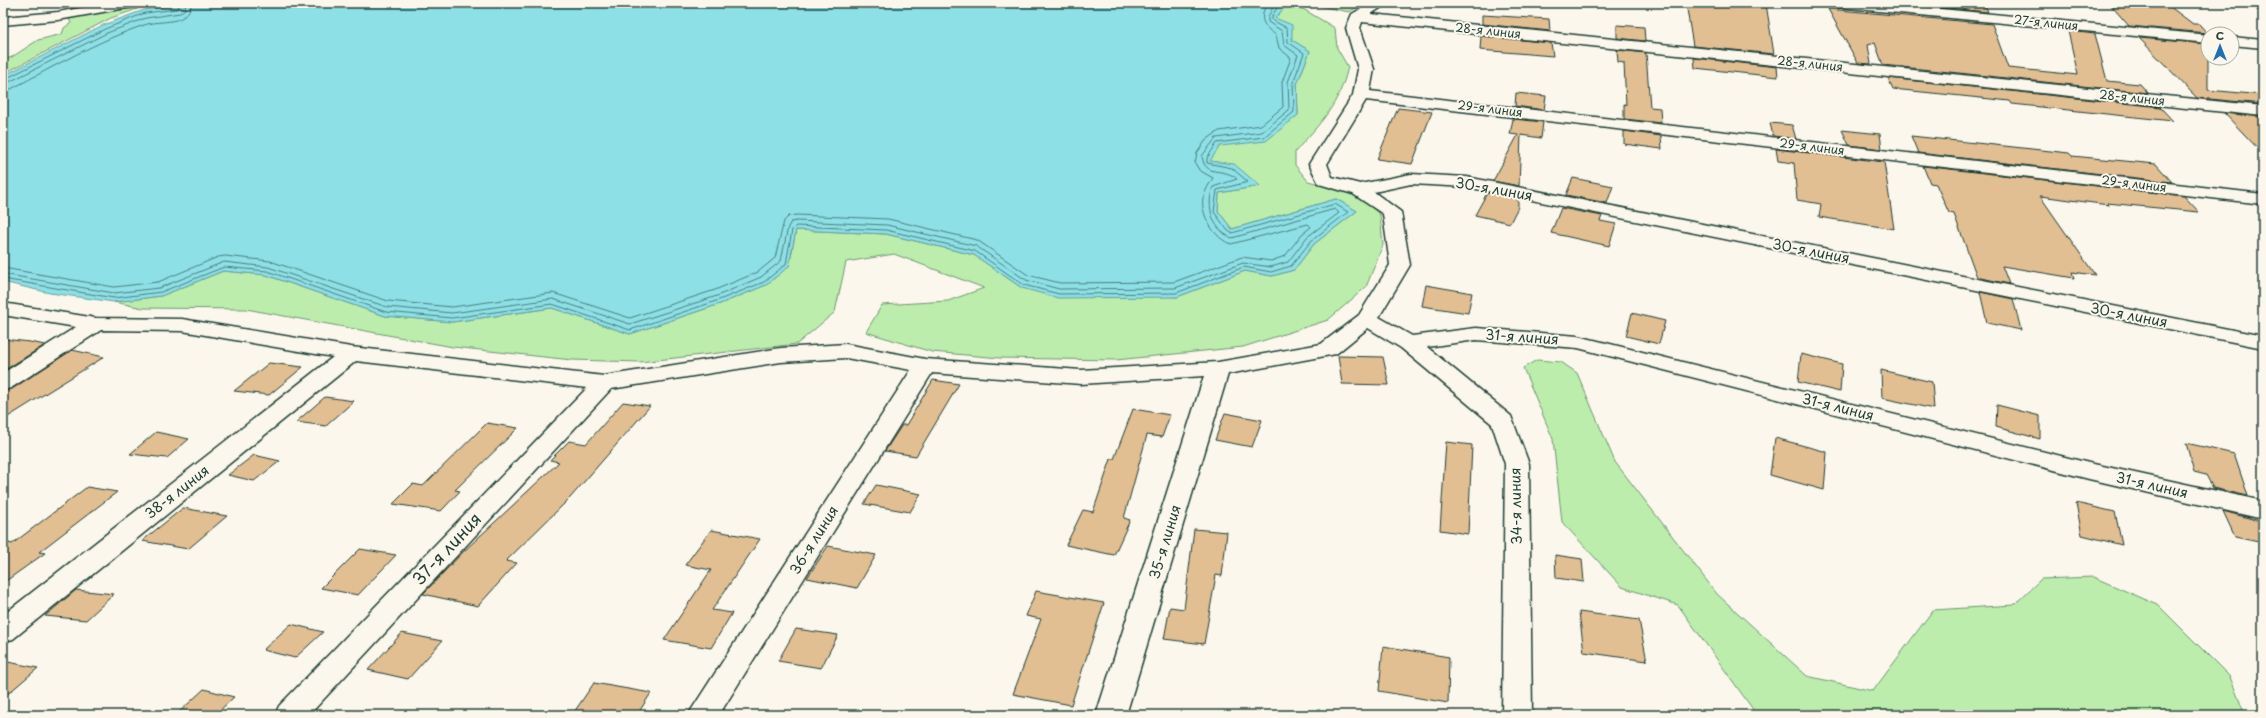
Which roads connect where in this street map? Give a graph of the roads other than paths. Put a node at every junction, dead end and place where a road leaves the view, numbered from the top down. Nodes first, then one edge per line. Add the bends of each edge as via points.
1 (131, 3) edge
2 (1381, 3) edge
3 (1837, 3) edge
4 (2255, 3) edge
5 (2263, 8) edge
6 (1357, 17) junction
7 (3, 21) edge
8 (2200, 38) edge
9 (2240, 42) edge
10 (2263, 44) edge
11 (1361, 94) junction
12 (2263, 111) edge
13 (1359, 190) junction
14 (2263, 199) edge
15 (3, 309) edge
16 (1367, 319) junction
17 (96, 324) junction
18 (2263, 342) edge
19 (1409, 343) junction
20 (351, 354) junction
21 (925, 366) junction
22 (1218, 369) junction
23 (3, 383) edge
24 (604, 383) junction
25 (2263, 510) edge
26 (3, 631) edge
27 (290, 715) edge
28 (704, 715) edge
29 (1111, 715) edge
30 (1517, 715) edge

1 - 7 street via 58,16
2 - 6 street
3 - 8 street, 27-я линия
4 - 5 street
6 - 11 street via 1353,28 1366,69
6 - 12 street, 28-я линия
9 - 10 street
11 - 13 street via 1318,164 1325,180
11 - 14 street, 29-я линия
13 - 16 street via 1392,212 1400,265
13 - 18 street, 30-я линия via 1411,179 1467,182
15 - 17 street
16 - 19 street, 34-я линия
16 - 22 street via 1328,349
17 - 20 street via 182,325
17 - 23 street
19 - 25 street, 31-я линия via 1476,334 1578,342 2089,471
19 - 30 street, 34-я линия via 1503,421 1517,464
20 - 24 street
20 - 26 street, 38-я линия
21 - 22 street via 1081,377
21 - 24 street via 839,351 781,355
21 - 28 street, 36-я линия
22 - 29 street, 35-я линия
24 - 27 street, 37-я линия

